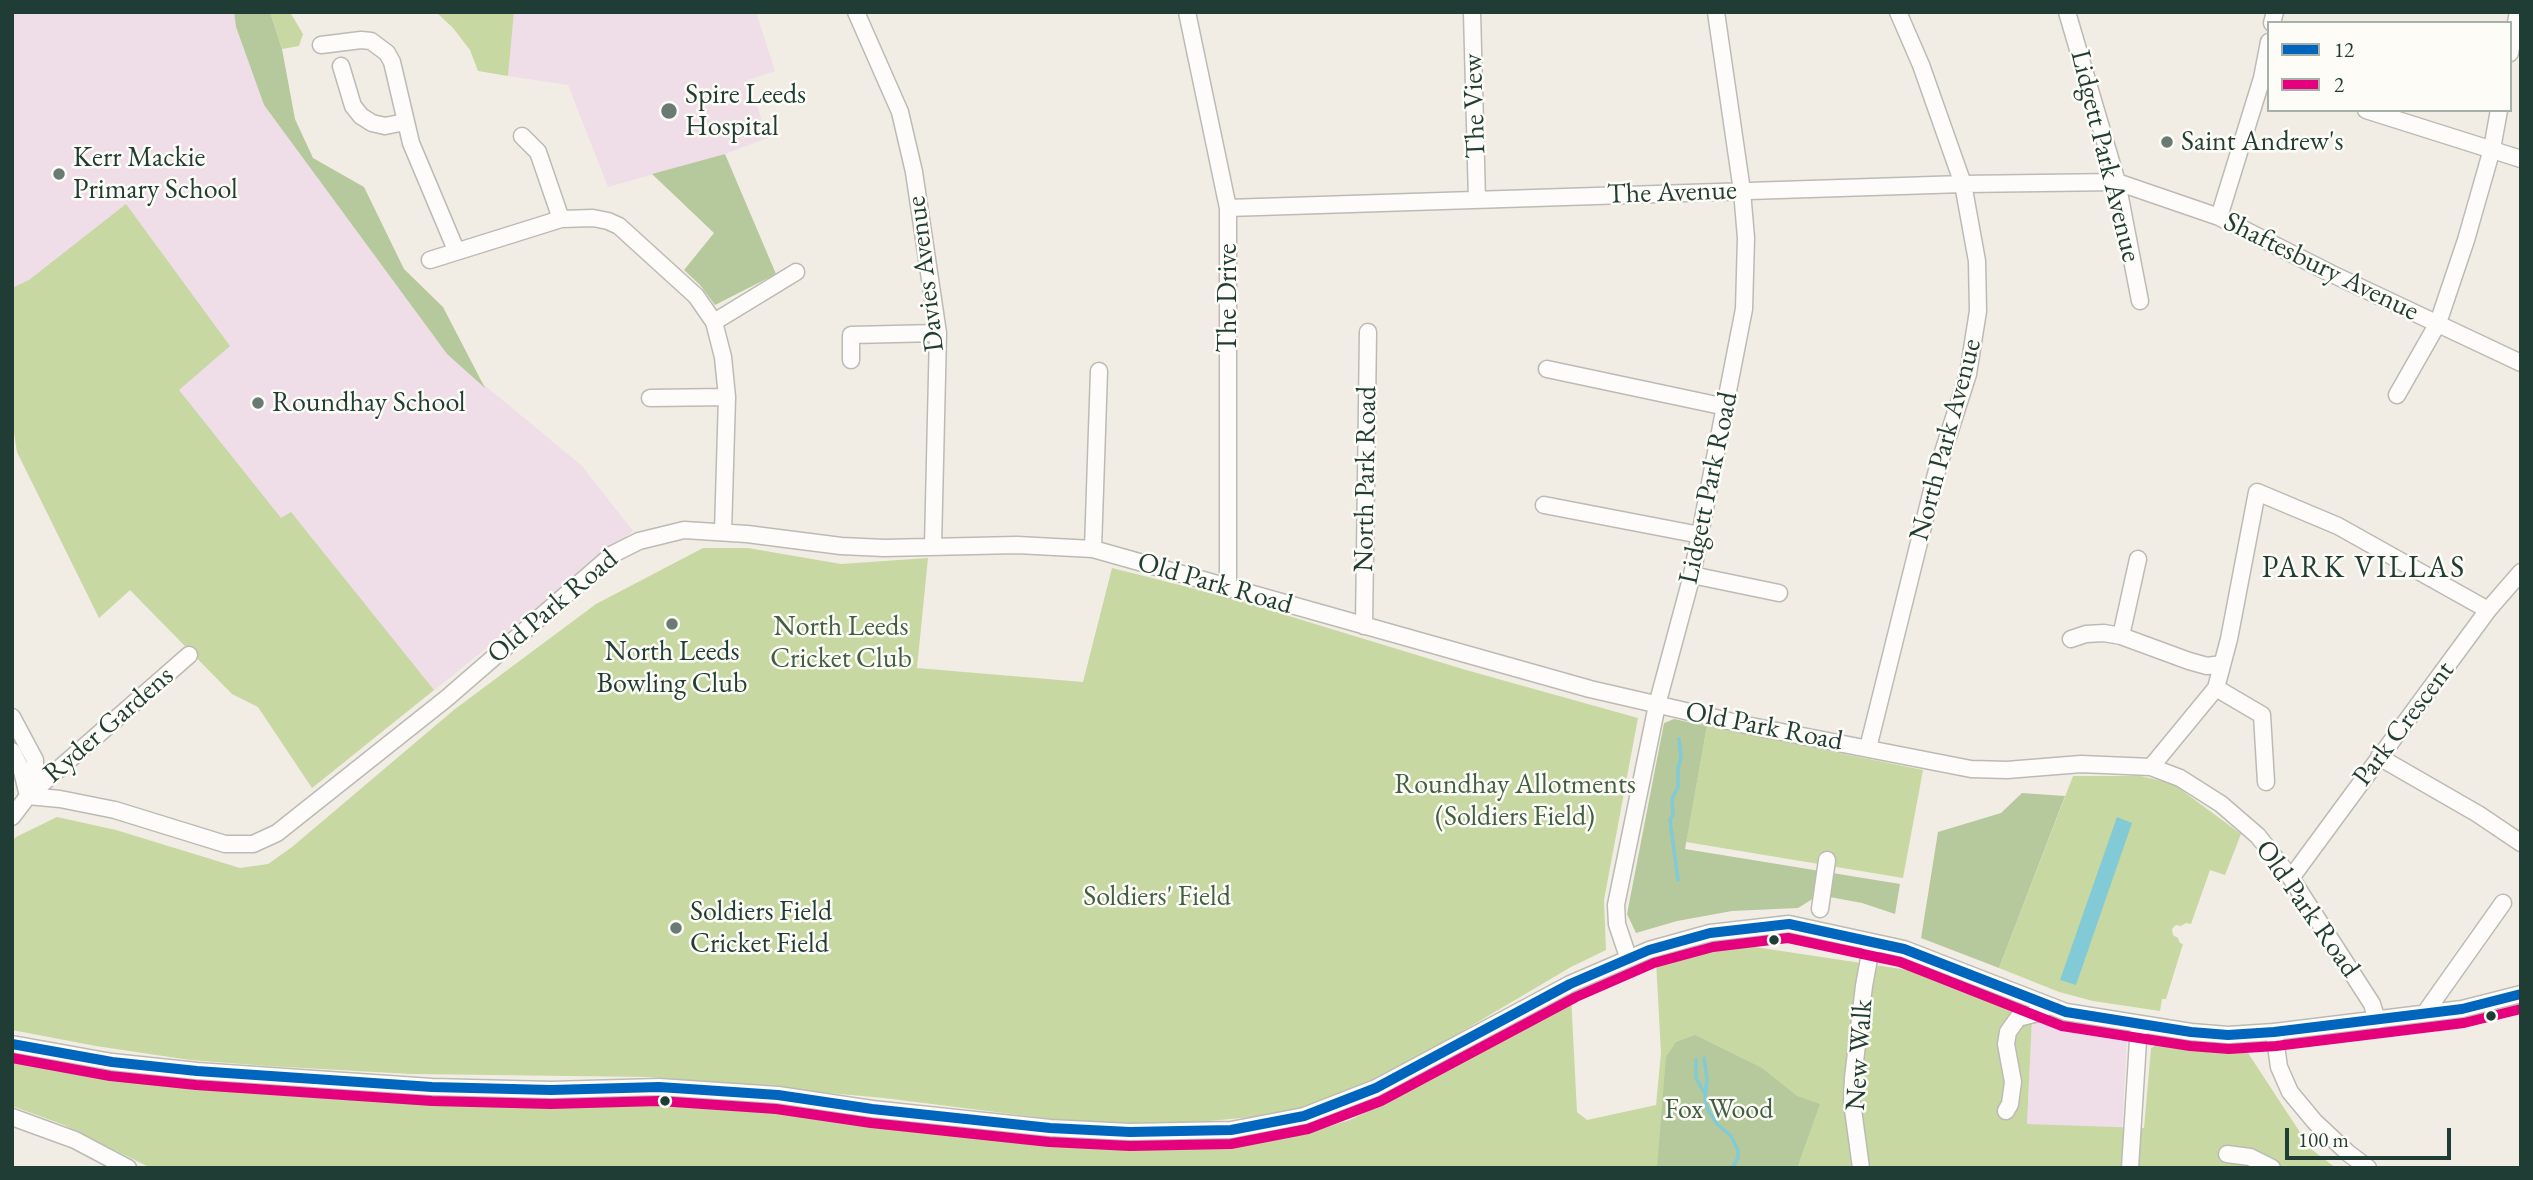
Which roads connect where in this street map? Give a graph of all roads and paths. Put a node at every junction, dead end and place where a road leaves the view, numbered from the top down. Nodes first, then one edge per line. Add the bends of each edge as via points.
1 (856, 12) edge
2 (1187, 12) edge
3 (1472, 12) edge
4 (1716, 12) edge
5 (1898, 12) edge
6 (2067, 12) edge
7 (2518, 12) edge
8 (2512, 43) edge
9 (321, 45) dead end
10 (2267, 60) edge
11 (341, 66) dead end
12 (2265, 79) edge
13 (2372, 112) edge
14 (2499, 112) edge
15 (405, 122) junction
16 (522, 136) dead end
17 (2492, 149) junction
18 (2521, 159) edge
19 (2117, 182) junction
20 (1963, 184) junction
21 (1742, 191) junction
22 (1477, 200) junction
23 (1228, 208) junction
24 (2220, 217) junction
25 (561, 219) junction
26 (456, 250) junction
27 (430, 260) dead end
28 (796, 272) dead end
29 (2140, 301) dead end
30 (714, 322) junction
31 (2438, 323) junction
32 (1368, 332) dead end
33 (938, 333) junction
34 (851, 360) dead end
35 (2521, 363) edge
36 (1547, 369) dead end
37 (1099, 371) dead end
38 (2397, 395) dead end
39 (727, 397) junction
40 (650, 398) dead end
41 (1726, 407) junction
42 (1544, 505) dead end
43 (723, 532) junction
44 (1700, 535) junction
45 (933, 546) junction
46 (1093, 549) junction
47 (2138, 559) dead end
48 (2521, 572) edge
49 (1692, 575) junction
50 (1228, 589) junction
51 (1779, 593) dead end
52 (2488, 610) junction
53 (1364, 626) junction
54 (2121, 636) junction
55 (2071, 639) dead end
56 (190, 655) dead end
57 (2222, 664) junction
58 (2216, 688) junction
59 (1657, 705) junction
60 (12, 716) edge
61 (1867, 748) junction
62 (12, 751) edge
63 (2379, 757) junction
64 (2151, 767) junction
65 (2266, 782) dead end
66 (28, 796) junction
67 (12, 817) edge
68 (2521, 843) edge
69 (1828, 860) dead end
70 (2291, 878) junction
71 (2502, 903) dead end
72 (1820, 909) dead end
73 (1872, 942) junction
74 (1628, 957) junction
75 (2521, 994) edge
76 (2042, 1012) dead end
77 (2425, 1013) junction
78 (2377, 1020) junction
79 (2139, 1025) junction
80 (2274, 1032) junction
81 (12, 1044) edge
82 (2006, 1111) dead end
83 (12, 1117) edge
84 (2227, 1154) dead end
85 (128, 1168) edge
86 (1861, 1168) edge
87 (2130, 1168) edge
88 (2272, 1168) edge
89 (2368, 1168) edge

1 - 33 street, Davies Avenue via 900,112
2 - 23 street, The Drive
3 - 22 street, The View
4 - 21 street, Lidgett Park Road
5 - 20 street, North Park Avenue
6 - 19 street, Lidgett Park Avenue
7 - 8 street
9 - 15 street via 361,40 380,46 392,62
10 - 12 street
11 - 15 street via 353,106 361,116 385,127
12 - 24 street
13 - 17 street
14 - 17 street
15 - 26 street
16 - 25 street via 538,152
17 - 18 street
17 - 31 street
19 - 20 street, The Avenue
19 - 24 street, Shaftesbury Avenue
19 - 29 street, Lidgett Park Avenue
20 - 21 street, The Avenue
20 - 61 street, North Park Avenue via 1977,261 1978,311 1968,374 1936,474
21 - 22 street, The Avenue
21 - 41 street, Lidgett Park Road via 1746,282
22 - 23 street, The Avenue
23 - 50 street, The Drive
24 - 31 street, Shaftesbury Avenue
25 - 26 street
25 - 30 street via 593,218 618,226 696,296
26 - 27 street
28 - 30 street
30 - 39 street
31 - 35 street, Shaftesbury Avenue
31 - 38 street
32 - 53 street, North Park Road
33 - 34 street via 851,335
33 - 45 street, Davies Avenue
36 - 41 street
37 - 46 street
39 - 40 street
39 - 43 street
41 - 44 street, Lidgett Park Road
42 - 44 street
43 - 45 street, Old Park Road via 841,546
43 - 66 street, Old Park Road via 684,530 639,541 613,554 447,698 277,833 253,844 225,844 115,810
44 - 49 street, Lidgett Park Road
45 - 46 street, Old Park Road
46 - 50 street, Old Park Road
47 - 54 street
48 - 52 street, Park Crescent
49 - 51 street
49 - 59 street, Lidgett Park Road
50 - 53 street, Old Park Road
52 - 57 street via 2338,526 2257,492
52 - 63 street, Park Crescent
53 - 59 street, Old Park Road
54 - 55 street via 2086,634
54 - 57 street via 2207,666
56 - 66 street, Ryder Gardens
57 - 58 street
58 - 64 street
58 - 65 street via 2262,715
59 - 61 street, Old Park Road
59 - 74 street, Lidgett Park Road via 1616,905
60 - 66 street via 35,760
61 - 64 street, Old Park Road via 1971,769 2081,764
62 - 66 street
63 - 68 street
63 - 70 street, Park Crescent
64 - 70 street, Old Park Road via 2180,778 2221,804 2258,836
66 - 67 street
69 - 72 street
70 - 78 street, Old Park Road via 2372,1004
71 - 77 street
73 - 74 street via 1789,924 1710,933
73 - 79 street via 1904,949 2066,1012
73 - 86 street, New Walk via 1853,1078
74 - 81 street via 1376,1088 1304,1116 1231,1130 1050,1128 778,1095 659,1087 432,1087 197,1071
75 - 77 street
76 - 82 street via 2018,1018 2008,1032 2013,1082
77 - 78 street
78 - 80 street
79 - 80 street via 2190,1040
79 - 87 street
80 - 89 street via 2279,1067 2290,1092 2315,1122
83 - 85 street via 75,1140
84 - 88 street via 2250,1157

